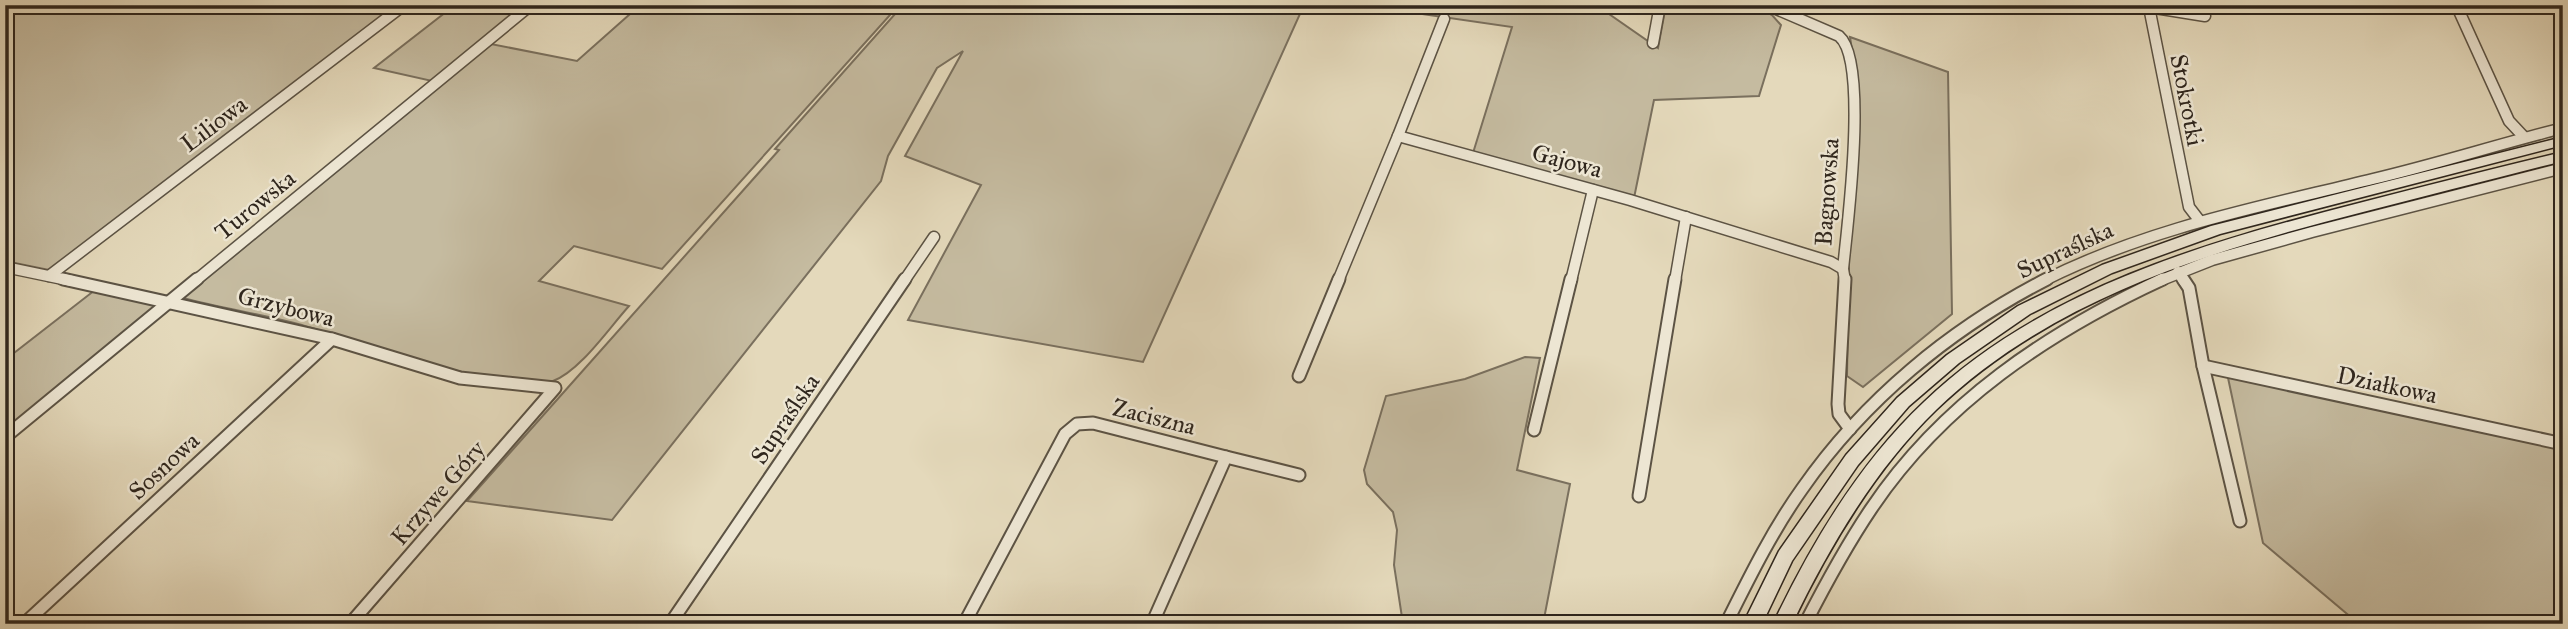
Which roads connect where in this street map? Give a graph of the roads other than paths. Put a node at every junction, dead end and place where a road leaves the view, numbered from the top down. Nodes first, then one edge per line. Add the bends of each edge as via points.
1 (404, 5) edge
2 (531, 5) edge
3 (1660, 5) edge
4 (1768, 5) edge
5 (2202, 5) edge
6 (2459, 11) dead end
7 (1444, 19) dead end
8 (1653, 43) dead end
9 (2563, 128) edge
10 (1398, 136) junction
11 (2524, 137) junction
12 (2563, 141) edge
13 (2563, 156) edge
14 (2563, 168) edge
15 (1593, 190) junction
16 (1686, 217) junction
17 (2199, 220) junction
18 (934, 237) dead end
19 (5, 267) edge
20 (1843, 269) junction
21 (2178, 272) junction
22 (49, 276) junction
23 (170, 302) junction
24 (332, 339) junction
25 (2203, 366) junction
26 (1299, 376) dead end
27 (555, 388) joint
28 (1850, 429) junction
29 (1534, 430) dead end
30 (5, 438) edge
31 (2563, 444) edge
32 (1226, 457) junction
33 (1299, 475) dead end
34 (1639, 496) dead end
35 (2239, 520) dead end
36 (24, 624) edge
37 (350, 624) edge
38 (670, 624) edge
39 (964, 624) edge
40 (1152, 624) edge
41 (1726, 624) edge
42 (1752, 624) edge
43 (1782, 624) edge
44 (1805, 624) edge

1 - 22 street, Liliowa
2 - 23 street, Turowska
3 - 8 street
4 - 20 street, Bagnowska via 1838,35 1852,53 1854,105
5 - 17 street, Stokrotki via 2204,16 2149,7 2189,207
6 - 11 street via 2509,121
7 - 10 street
9 - 11 street, Supraślska
10 - 15 street, Gajowa
10 - 26 street
11 - 17 street, Supraślska via 2403,172
12 - 42 main road via 2216,230 2107,269 2024,310 1953,359 1903,402 1852,460 1785,556
13 - 43 main road via 2230,242 2122,281 2041,322 1971,371 1920,416 1873,472 1810,566
14 - 21 street via 2307,233
15 - 16 street, Gajowa
15 - 29 street
16 - 20 street, Gajowa
16 - 34 street
17 - 28 street, Supraślska via 2088,259 1992,310 1940,346
18 - 38 street, Supraślska
19 - 22 street, Grzybowa
20 - 28 street, Bagnowska via 1839,414
21 - 25 street via 2189,288
21 - 44 street via 2053,335 1987,381 1936,428 1887,484 1827,576
22 - 23 street, Grzybowa
23 - 24 street, Grzybowa
23 - 30 street, Turowska
24 - 27 street, Grzybowa via 460,378
24 - 36 street, Sosnowa
25 - 31 street, Działkowa
25 - 35 street
27 - 37 street, Krzywe Góry
28 - 41 street, Supraślska via 1813,473 1766,545
32 - 33 street
32 - 39 street, Zaciszna via 1093,423 1077,424 1065,434
32 - 40 street

